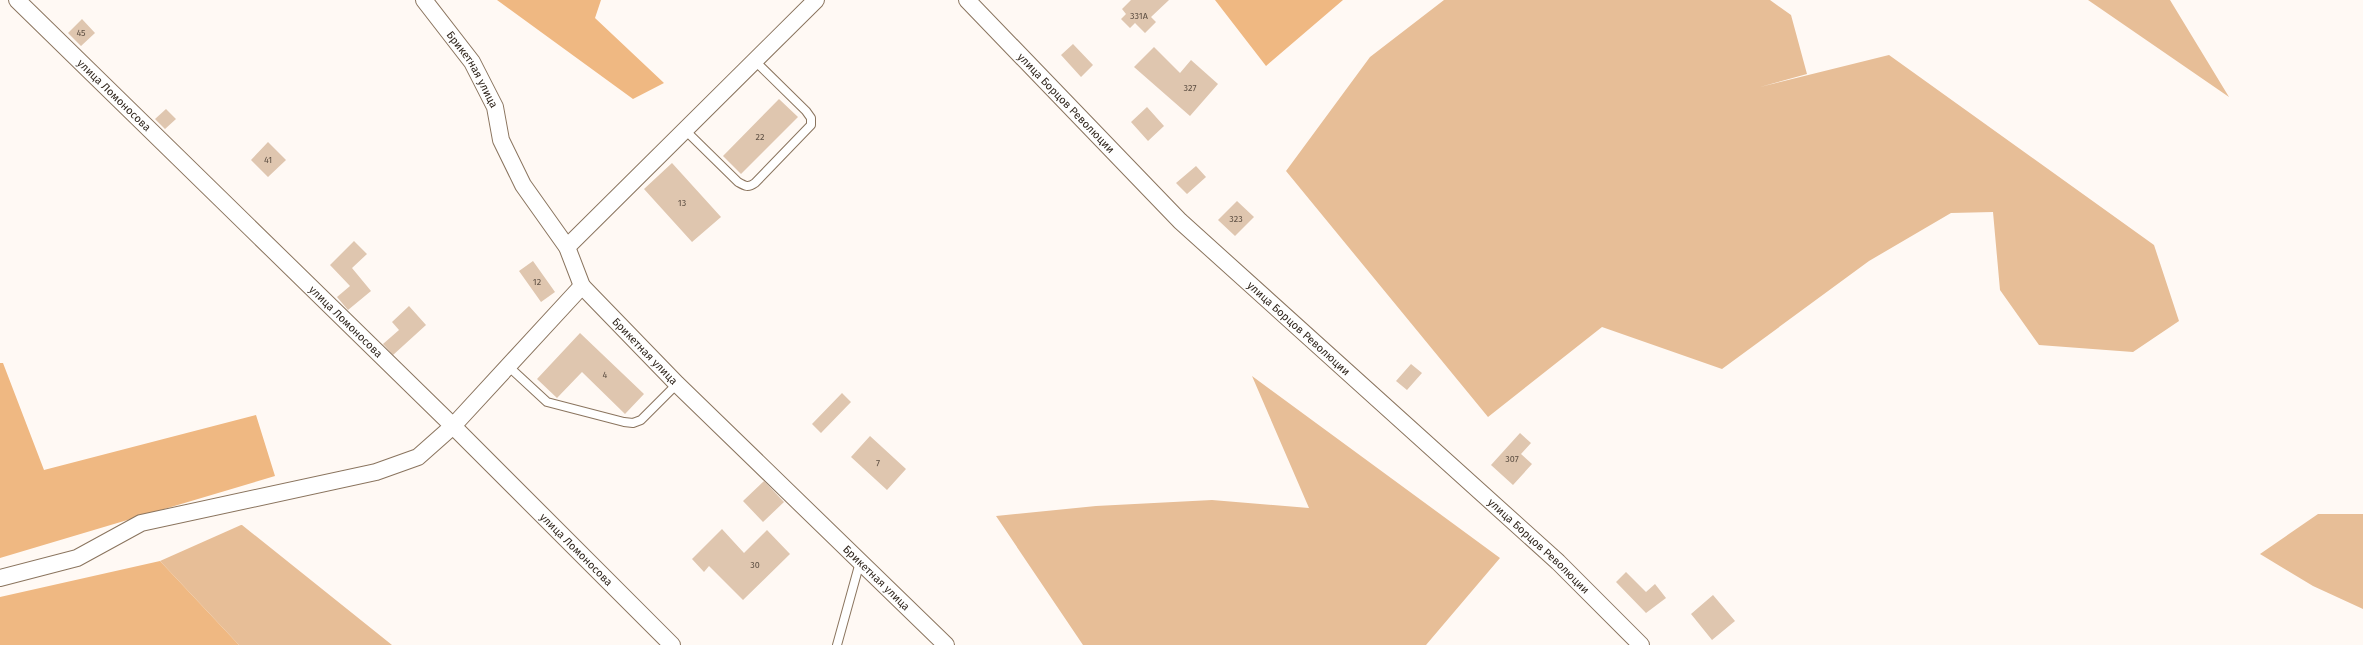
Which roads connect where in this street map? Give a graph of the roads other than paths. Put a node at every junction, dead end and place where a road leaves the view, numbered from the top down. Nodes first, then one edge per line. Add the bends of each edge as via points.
1 (17, 0) edge
2 (424, 0) edge
3 (816, 0) edge
4 (967, 0) edge
5 (755, 61) junction
6 (685, 130) junction
7 (567, 247) junction
8 (582, 286) junction
9 (508, 366) junction
10 (677, 384) junction
11 (452, 426) junction
12 (860, 562) junction
13 (0, 578) edge
14 (672, 645) edge
15 (837, 645) edge
16 (946, 645) edge
17 (1641, 645) edge

1 - 11 street, улица Ломоносова
2 - 7 street, Брикетная улица via 472,62 495,107 501,140 523,185
3 - 5 street
4 - 17 street, улица Борцов Революции via 1180,220 1558,562
5 - 6 street
5 - 6 lane via 811,118 811,124 755,183 745,187 738,182
6 - 7 street
7 - 8 street, Брикетная улица
8 - 9 street
8 - 10 street, Брикетная улица
9 - 10 lane via 547,402 632,423 641,420
9 - 11 street
10 - 12 street, Брикетная улица
11 - 13 street via 418,457 376,472 141,523 77,558
11 - 14 street, улица Ломоносова
12 - 15 lane
12 - 16 street, Брикетная улица

